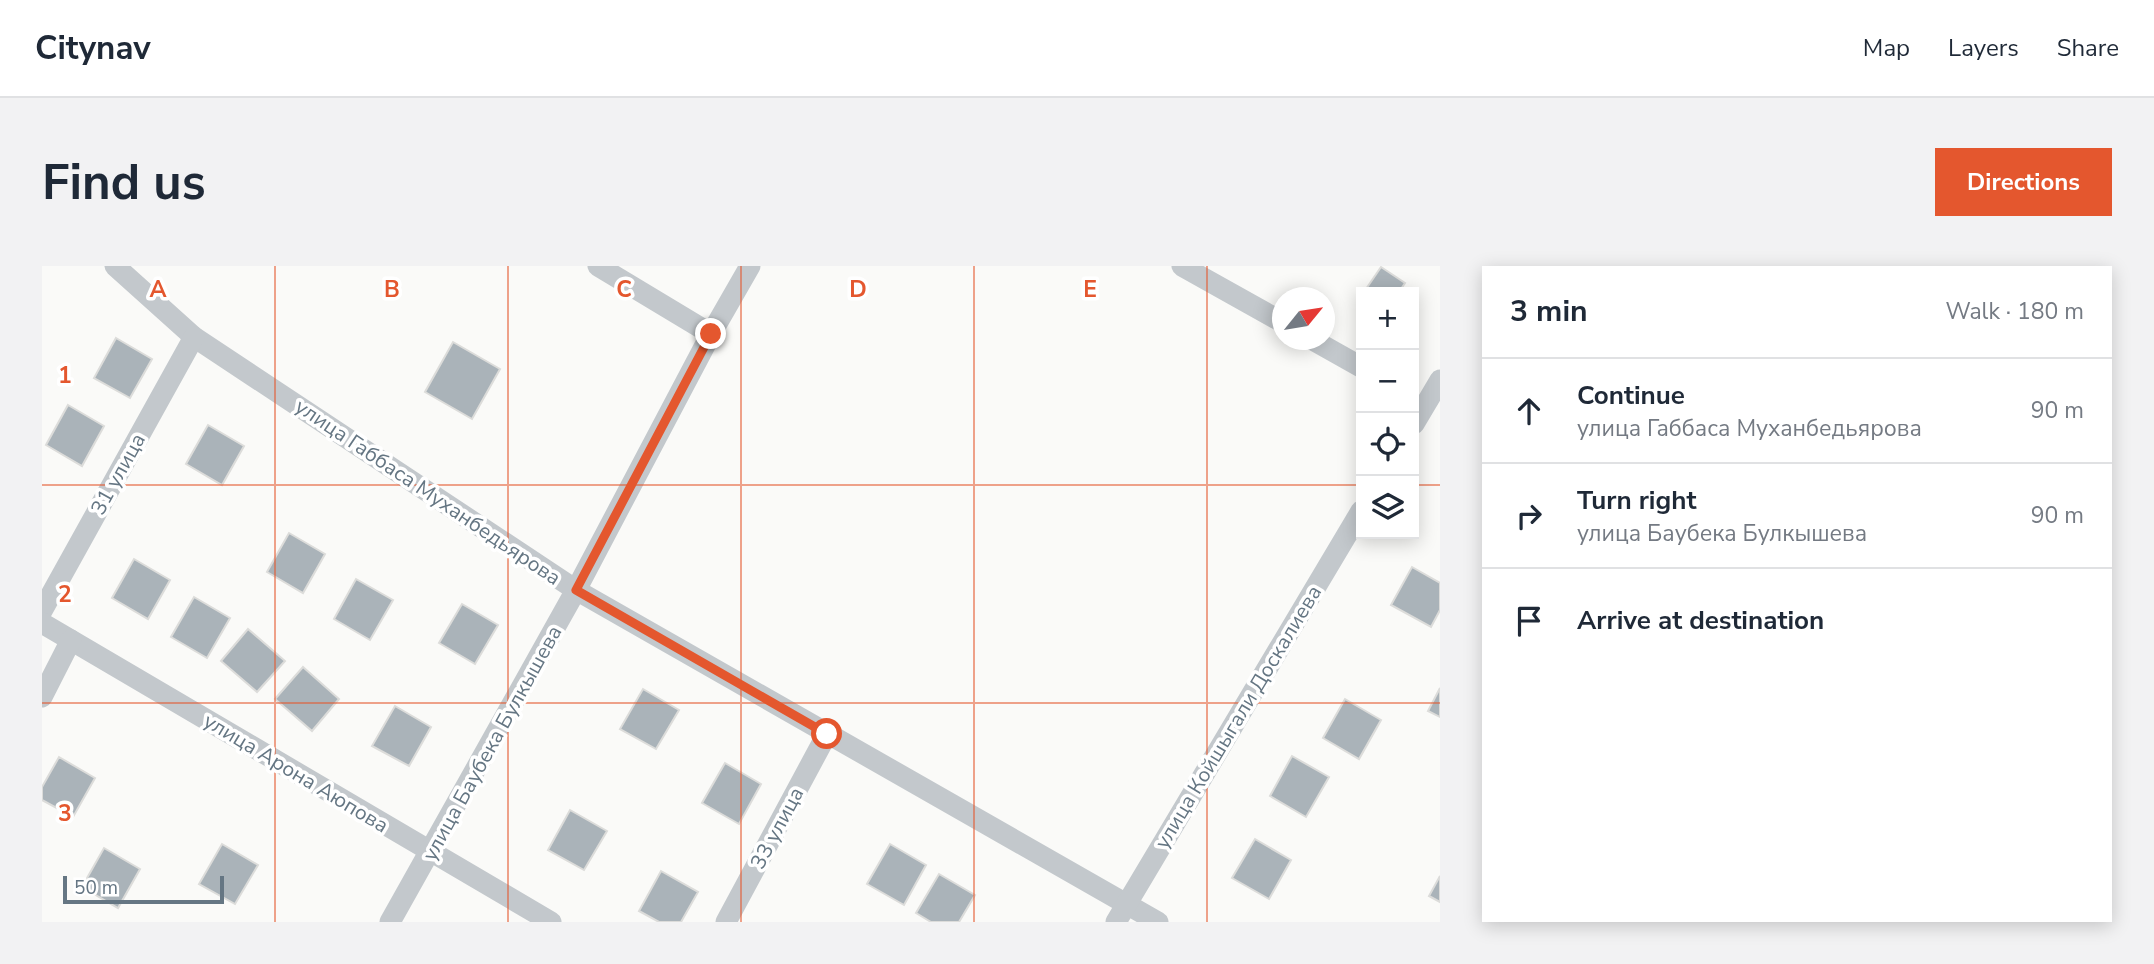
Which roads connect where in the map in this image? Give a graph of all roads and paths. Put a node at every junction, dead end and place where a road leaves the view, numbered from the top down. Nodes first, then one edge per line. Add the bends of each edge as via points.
1 (115, 266) edge
2 (598, 266) edge
3 (750, 266) edge
4 (1182, 266) edge
5 (1272, 316) edge
6 (711, 334) junction
7 (194, 337) junction
8 (1331, 350) edge
9 (1356, 364) edge
10 (1440, 380) edge
11 (1427, 404) edge
12 (1356, 519) edge
13 (576, 590) junction
14 (42, 611) edge
15 (42, 623) edge
16 (71, 640) junction
17 (42, 697) edge
18 (827, 734) junction
19 (431, 853) junction
20 (1126, 903) junction
21 (390, 922) edge
22 (551, 922) edge
23 (726, 922) edge
24 (1116, 922) edge
25 (1158, 922) edge

1 - 7 street, улица Габбаса Муханбедьярова
2 - 6 street
3 - 6 street, улица Баубека Булкышева
4 - 5 street
6 - 13 street, улица Баубека Булкышева
7 - 13 street, улица Габбаса Муханбедьярова
7 - 14 street, 31 улица
8 - 9 street
10 - 11 street
12 - 20 street, улица Койшыгали Доскалиева
13 - 18 street, улица Габбаса Муханбедьярова
13 - 19 street, улица Баубека Булкышева
15 - 16 street, улица Арона Аюпова
16 - 17 street
16 - 19 street, улица Арона Аюпова
18 - 20 street, улица Габбаса Муханбедьярова
18 - 23 street, 33 улица
19 - 21 street, улица Баубека Булкышева
19 - 22 street, улица Арона Аюпова
20 - 24 street, улица Койшыгали Доскалиева
20 - 25 street, улица Габбаса Муханбедьярова

